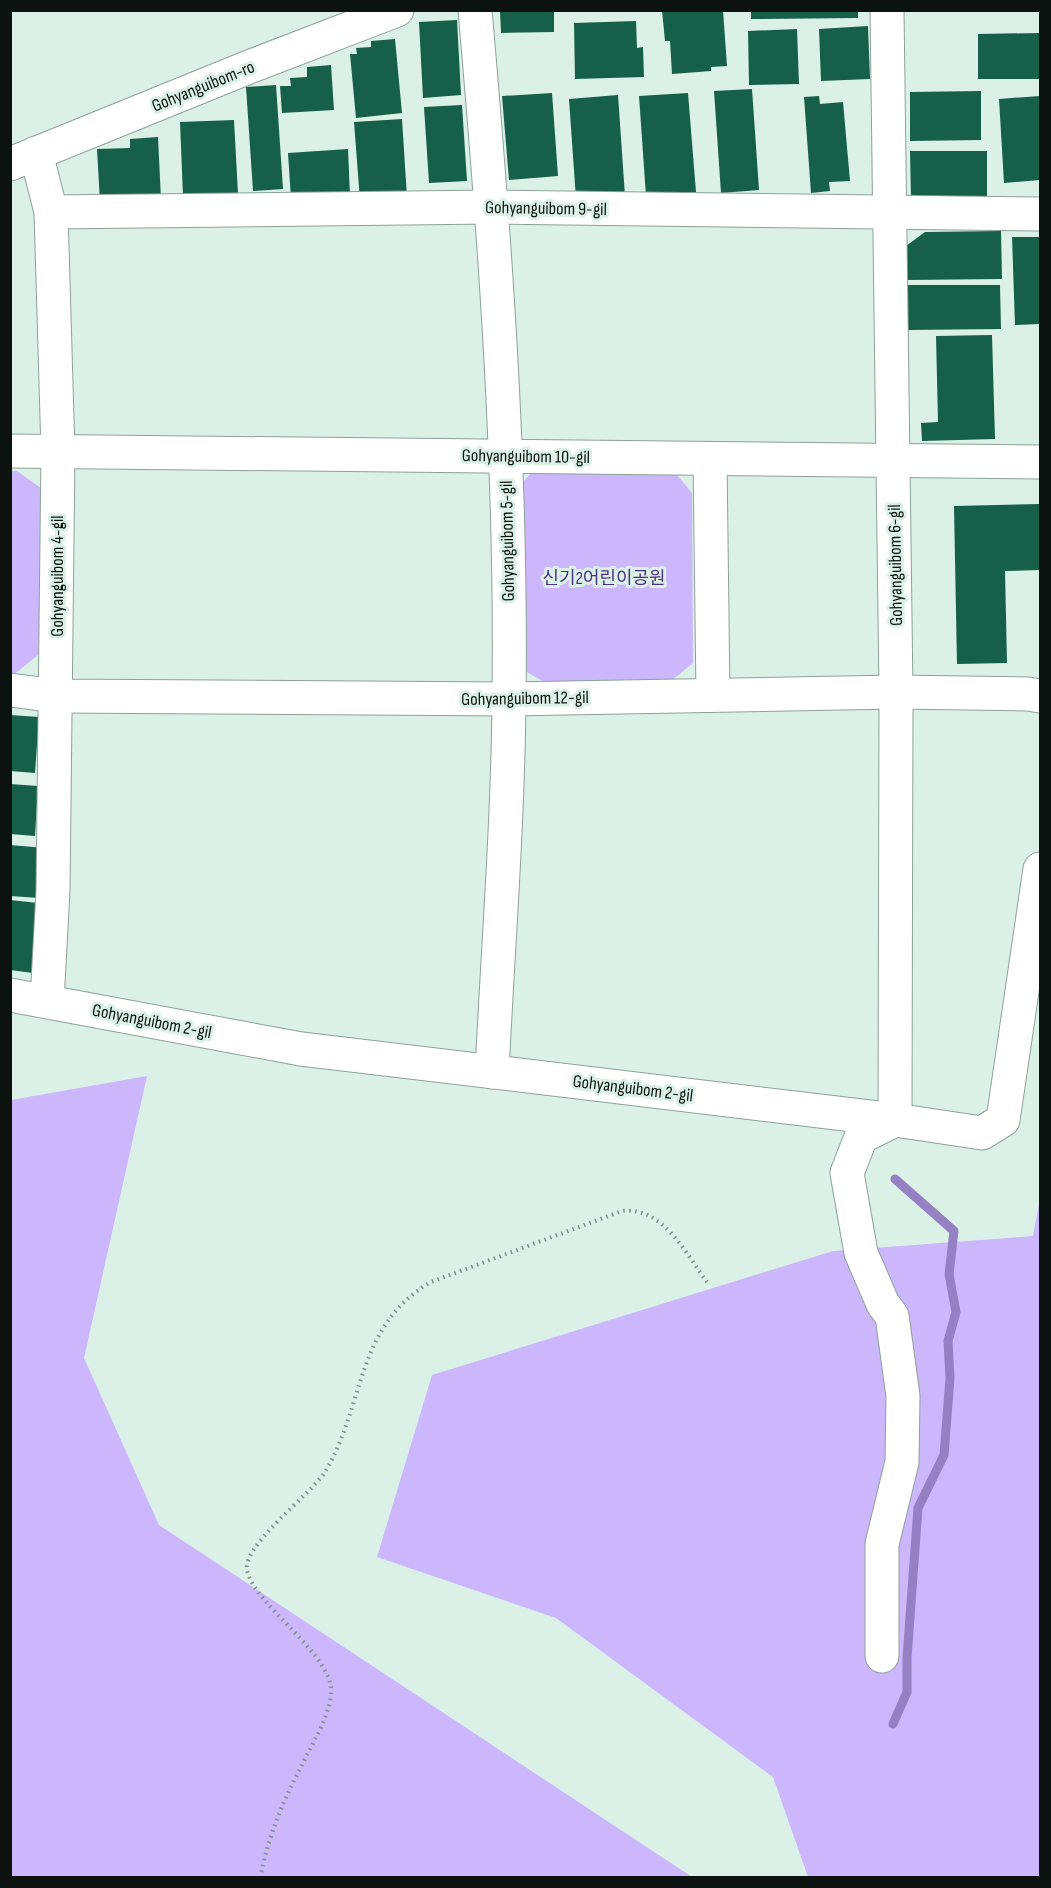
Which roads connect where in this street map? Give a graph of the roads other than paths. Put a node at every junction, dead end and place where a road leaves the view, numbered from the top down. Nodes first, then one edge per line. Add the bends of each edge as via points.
1 (397, 10) edge
2 (475, 10) edge
3 (887, 10) edge
4 (23, 159) edge
5 (492, 207) junction
6 (51, 212) junction
7 (891, 213) junction
8 (1041, 214) edge
9 (10, 451) edge
10 (58, 452) junction
11 (506, 455) junction
12 (710, 460) junction
13 (894, 461) junction
14 (1041, 462) edge
15 (10, 690) edge
16 (896, 693) junction
17 (713, 694) junction
18 (56, 696) junction
19 (1041, 696) edge
20 (509, 699) junction
21 (1041, 869) edge
22 (10, 995) edge
23 (47, 1001) junction
24 (492, 1072) junction
25 (895, 1119) junction
26 (882, 1656) dead end

1 - 4 street, Gohyanguibom-ro
2 - 5 street, Gohyanguibom 5-gil
3 - 7 street, Gohyanguibom 6-gil
4 - 6 street, Gohyanguibom 4-gil
5 - 6 street, Gohyanguibom 9-gil
5 - 7 street, Gohyanguibom 9-gil
5 - 11 street, Gohyanguibom 5-gil
6 - 10 street, Gohyanguibom 4-gil
7 - 8 street, Gohyanguibom 9-gil
7 - 13 street, Gohyanguibom 6-gil
9 - 10 street, Gohyanguibom 10-gil
10 - 11 street, Gohyanguibom 10-gil
10 - 18 street, Gohyanguibom 4-gil
11 - 12 street, Gohyanguibom 10-gil
11 - 20 street, Gohyanguibom 5-gil
12 - 13 street, Gohyanguibom 10-gil
12 - 17 street
13 - 14 street, Gohyanguibom 10-gil
13 - 16 street, Gohyanguibom 6-gil
15 - 18 street, Gohyanguibom 12-gil
16 - 17 street, Gohyanguibom 12-gil
16 - 19 street, Gohyanguibom 12-gil
16 - 25 street, Gohyanguibom 6-gil
17 - 20 street, Gohyanguibom 12-gil
18 - 20 street, Gohyanguibom 12-gil
18 - 23 street, Gohyanguibom 4-gil
20 - 24 street, Gohyanguibom 5-gil
21 - 25 street, Gohyanguibom 2-gil via 1003,1120 982,1133
22 - 23 street, Gohyanguibom 2-gil
23 - 24 street, Gohyanguibom 2-gil via 301,1049
24 - 25 street, Gohyanguibom 2-gil
25 - 26 street via 861,1137 847,1173 861,1253 892,1316 903,1396 902,1462 882,1544

